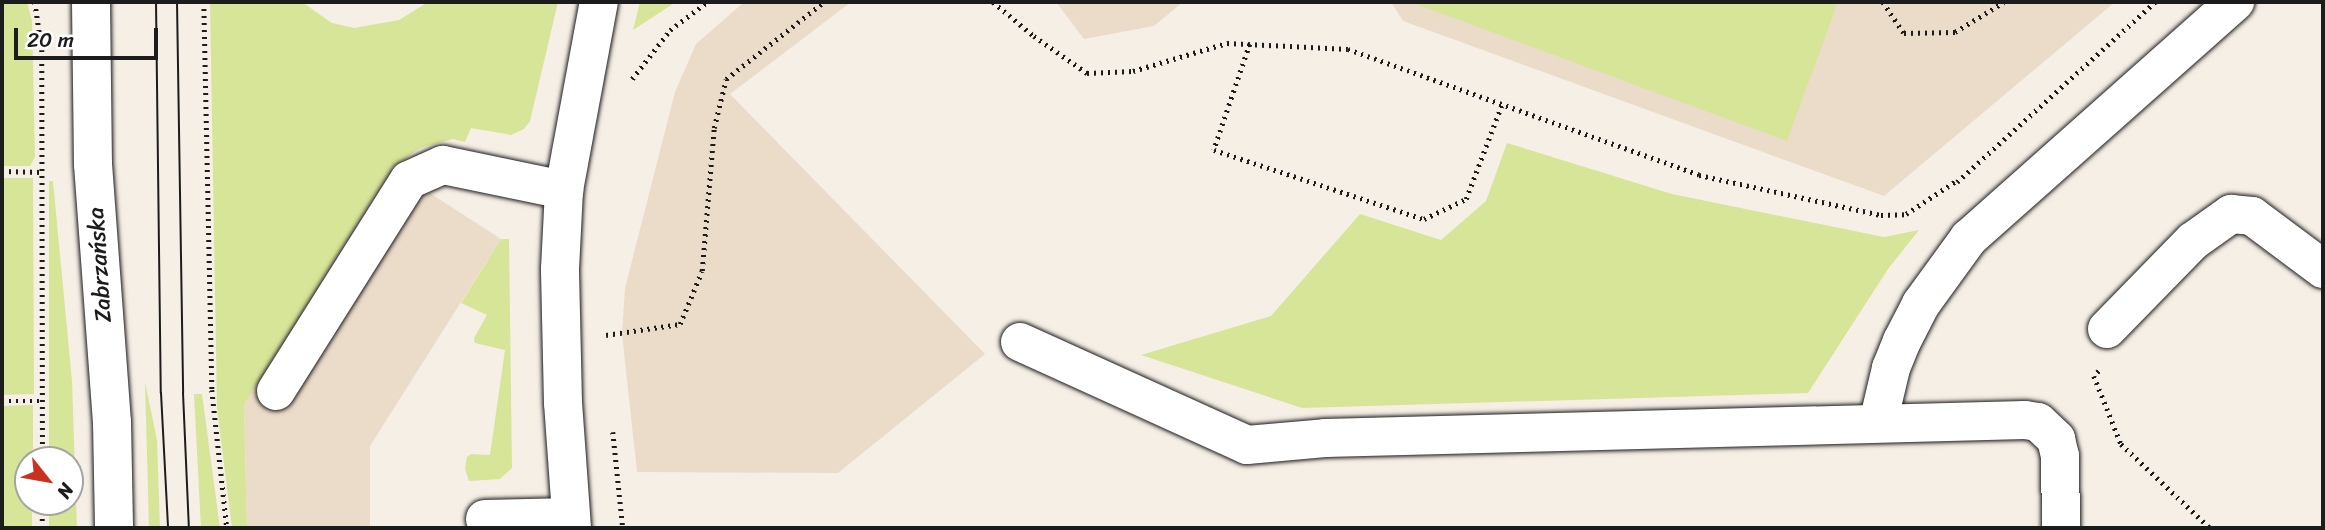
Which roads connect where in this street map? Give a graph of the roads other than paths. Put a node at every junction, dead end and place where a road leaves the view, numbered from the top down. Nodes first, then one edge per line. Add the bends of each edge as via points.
1 (91, 2) edge
2 (599, 2) edge
3 (2235, 2) edge
4 (564, 190) junction
5 (2323, 269) edge
6 (2107, 329) road end
7 (1020, 342) dead end
8 (276, 391) dead end
9 (1878, 423) junction
10 (485, 519) dead end
11 (572, 523) edge
12 (114, 528) edge
13 (2061, 528) edge

1 - 12 street, Zabrzańska via 93,164 112,422
2 - 4 street
3 - 9 street via 1969,239 1921,304 1891,368
4 - 8 street via 443,165 409,180
4 - 11 street via 562,390
5 - 6 street via 2252,216 2231,214 2193,241
7 - 9 street via 1247,445 1325,438
9 - 13 street via 2006,418 2038,422 2056,439 2060,456
10 - 11 street

